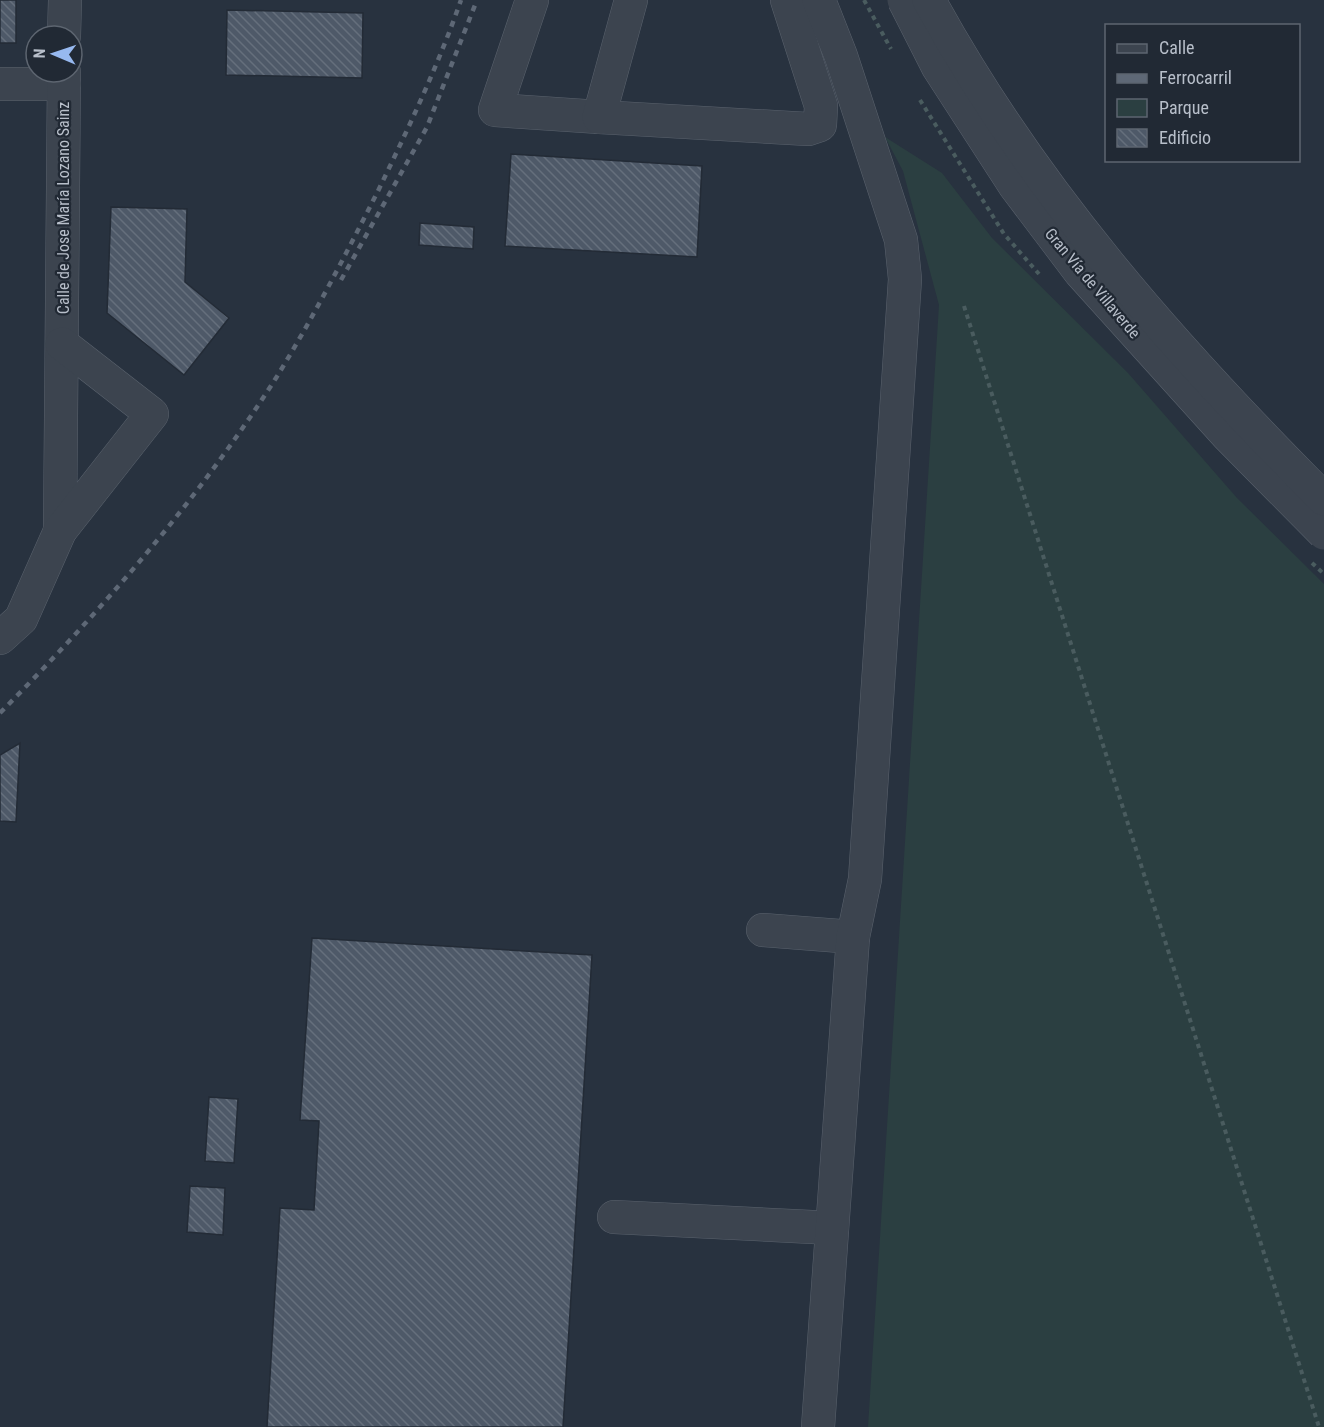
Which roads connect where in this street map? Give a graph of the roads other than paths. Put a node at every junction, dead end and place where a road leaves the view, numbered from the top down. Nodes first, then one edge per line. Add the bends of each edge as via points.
1 (64, 0) edge
2 (532, 0) edge
3 (631, 0) edge
4 (787, 0) edge
5 (819, 0) edge
6 (904, 0) edge
7 (929, 0) edge
8 (64, 24) edge
9 (24, 82) edge
10 (0, 84) edge
11 (64, 84) edge
12 (599, 117) junction
13 (62, 344) junction
14 (1324, 499) edge
15 (60, 531) junction
16 (1324, 533) edge
17 (0, 638) edge
18 (764, 930) dead end
19 (853, 937) junction
20 (614, 1217) dead end
21 (832, 1228) junction
22 (819, 1427) edge

1 - 8 street
2 - 12 street via 495,110
3 - 12 street
4 - 12 street via 821,106 820,124 808,129
5 - 19 street via 901,240 906,279 865,879
6 - 16 street, Gran Vía de Villaverde, bridge via 938,67 1009,176 1080,272 1227,436
7 - 14 street, Gran Vía de Villaverde, bridge via 990,104 1090,244 1238,413
9 - 10 street
11 - 13 street, Calle de Jose María Lozano Sainz
13 - 15 street, Calle de Jose María Lozano Sainz
13 - 15 street via 152,414
15 - 17 street via 21,619
18 - 19 street
19 - 21 street
20 - 21 street
21 - 22 street

